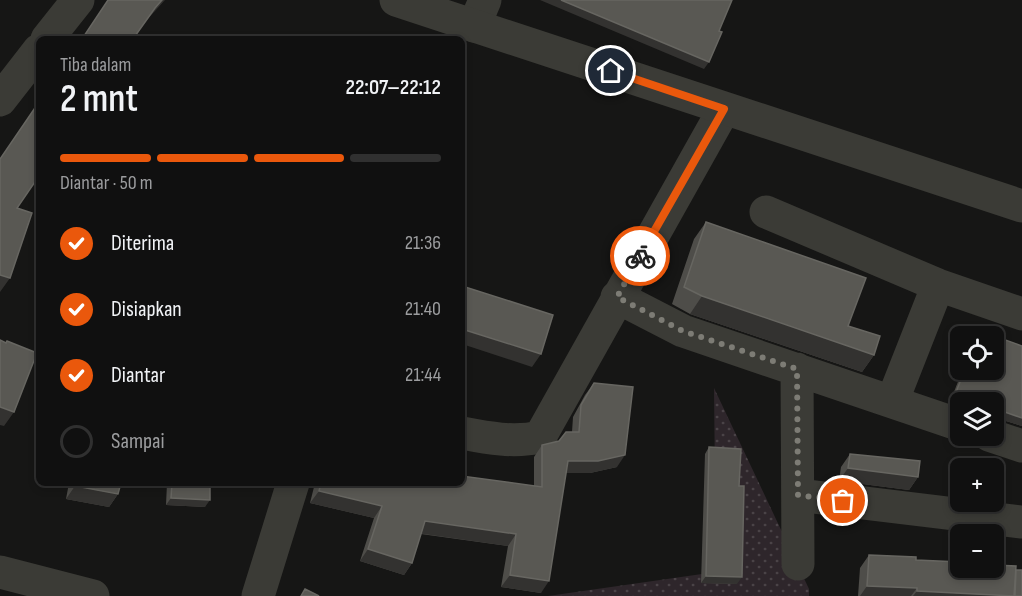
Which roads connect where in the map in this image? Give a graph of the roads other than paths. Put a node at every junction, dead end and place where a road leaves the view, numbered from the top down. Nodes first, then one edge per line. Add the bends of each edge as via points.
1 (78, 0) edge
2 (396, 0) edge
3 (479, 13) edge
4 (50, 36) edge
5 (36, 54) edge
6 (0, 100) edge
7 (724, 109) junction
8 (1022, 206) edge
9 (766, 212) dead end
10 (938, 285) junction
11 (617, 297) junction
12 (1022, 314) edge
13 (797, 369) junction
14 (892, 402) junction
15 (950, 422) edge
16 (465, 433) edge
17 (1004, 440) edge
18 (1022, 446) edge
19 (292, 486) edge
20 (798, 495) junction
21 (1022, 522) edge
22 (798, 564) dead end
23 (0, 572) edge
24 (93, 596) edge
25 (258, 596) edge

1 - 4 street
2 - 3 street
3 - 7 street
5 - 6 street
7 - 8 street
7 - 11 street
9 - 10 street
10 - 12 street
10 - 14 street
11 - 13 street via 683,331
11 - 16 street via 540,437 525,441
13 - 14 street
13 - 20 street
14 - 15 street
17 - 18 street
19 - 25 street
20 - 21 street
20 - 22 street
23 - 24 street

